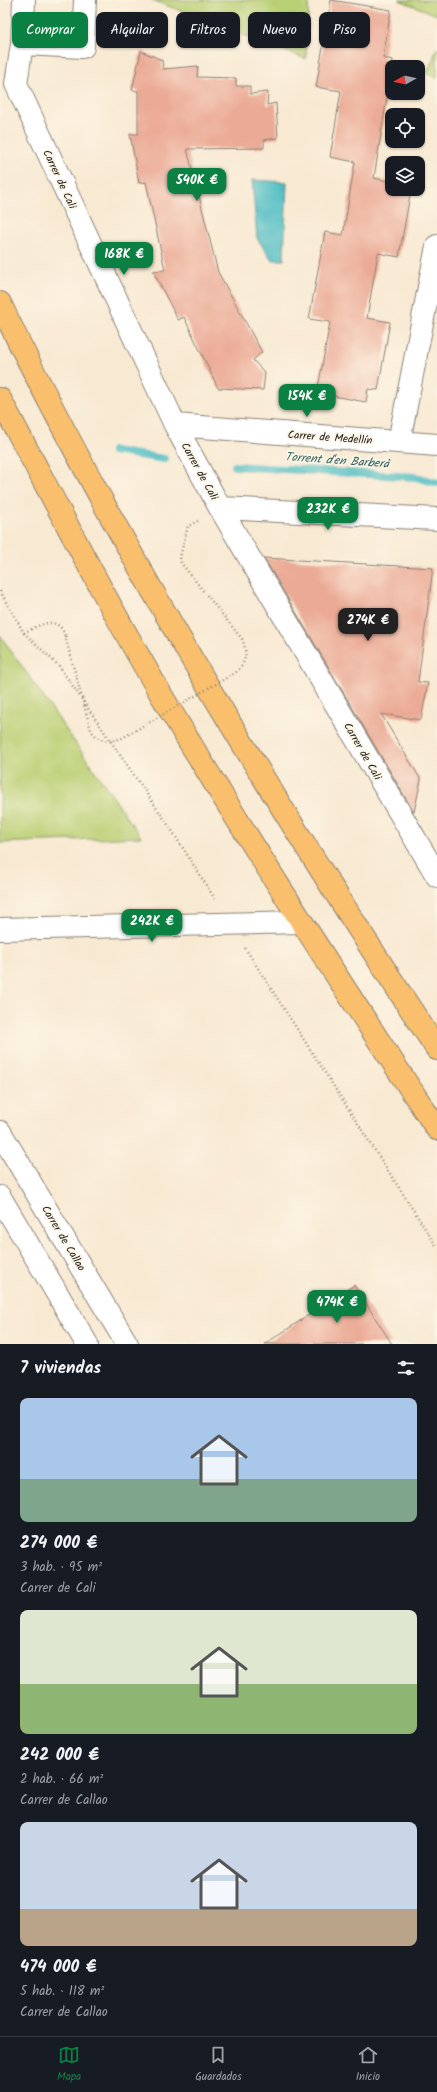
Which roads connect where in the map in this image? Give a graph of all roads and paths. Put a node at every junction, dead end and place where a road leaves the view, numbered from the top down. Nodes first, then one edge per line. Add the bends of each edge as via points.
1 (24, 0) edge
2 (86, 0) edge
3 (23, 12) edge
4 (85, 12) edge
5 (21, 48) edge
6 (437, 246) edge
7 (0, 303) edge
8 (0, 399) edge
9 (175, 425) junction
10 (399, 442) junction
11 (437, 445) edge
12 (220, 508) junction
13 (437, 519) edge
14 (24, 633) dead end
15 (437, 876) edge
16 (302, 922) junction
17 (0, 929) edge
18 (437, 1049) edge
19 (437, 1129) edge
20 (0, 1132) edge
21 (0, 1197) edge
22 (87, 1344) edge
23 (127, 1344) edge

1 - 3 street, Carrer de Cali
2 - 4 street
5 - 9 street, Carrer de Cali via 16,84
6 - 10 street
7 - 18 highway via 78,456 196,669 269,788
8 - 16 highway via 165,702
9 - 10 street, Carrer de Medellín
9 - 12 street, Carrer de Cali
10 - 11 street, Carrer de Medellín
12 - 13 street
12 - 14 path, bridge via 188,526 180,557 181,563 242,639 245,648 244,663 235,673 122,738 109,741 94,734 65,636 59,627 50,622 43,623
12 - 15 street, Carrer de Cali
16 - 17 street
16 - 19 highway
20 - 23 street, Carrer de Callao
21 - 22 street

